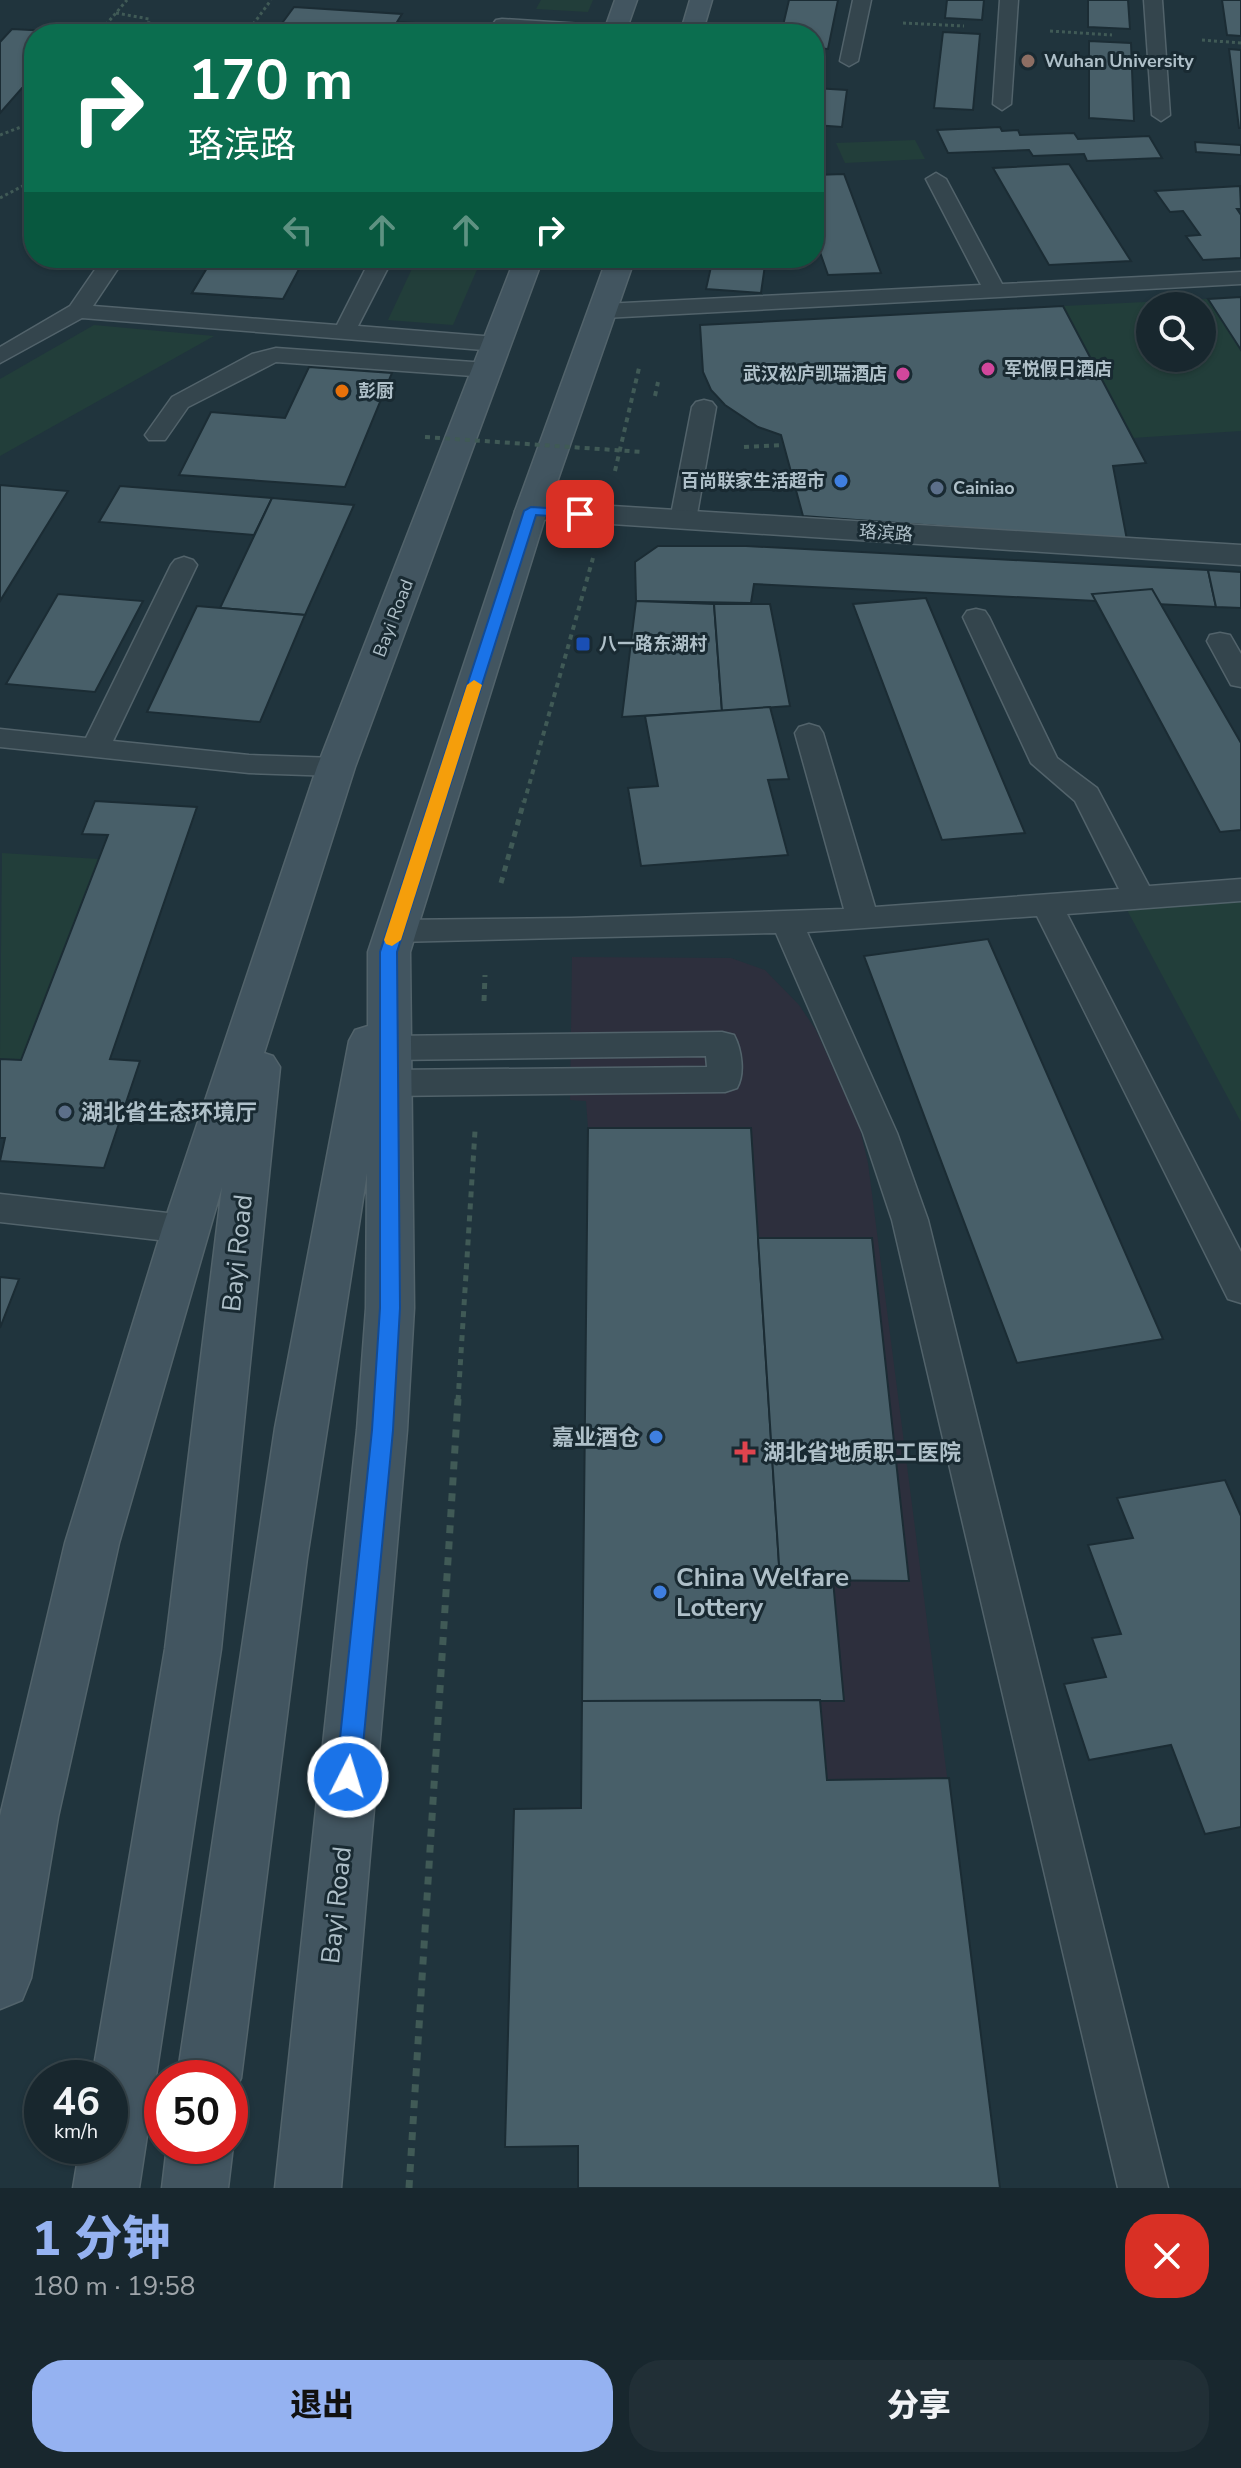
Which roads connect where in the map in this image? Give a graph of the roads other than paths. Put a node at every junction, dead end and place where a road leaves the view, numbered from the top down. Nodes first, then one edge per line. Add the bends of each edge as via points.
1 (626, 0) edge
2 (701, 0) edge
3 (862, 0) edge
4 (1009, 0) edge
5 (1153, 0) edge
6 (617, 24) edge
7 (694, 24) edge
8 (849, 61) dead end
9 (1002, 104) dead end
10 (1161, 115) dead end
11 (936, 179) dead end
12 (107, 268) edge
13 (377, 268) edge
14 (525, 268) edge
15 (618, 268) edge
16 (1241, 278) edge
17 (995, 292) junction
18 (78, 311) junction
19 (604, 311) junction
20 (344, 332) junction
21 (0, 356) edge
22 (491, 357) junction
23 (704, 407) dead end
24 (157, 435) dead end
25 (531, 511) junction
26 (683, 520) junction
27 (1241, 555) edge
28 (184, 565) dead end
29 (976, 617) dead end
30 (1220, 641) dead end
31 (1241, 679) edge
32 (809, 733) dead end
33 (0, 738) edge
34 (95, 748) junction
35 (336, 767) junction
36 (1241, 890) edge
37 (1139, 897) junction
38 (1046, 904) junction
39 (863, 919) junction
40 (787, 922) junction
41 (392, 942) junction
42 (267, 982) junction
43 (389, 1066) junction
44 (0, 1208) edge
45 (185, 1229) junction
46 (1241, 1288) edge
47 (14, 1816) edge
48 (0, 1978) edge
49 (211, 2060) edge
50 (198, 2164) edge
51 (106, 2188) edge
52 (195, 2188) edge
53 (308, 2188) edge
54 (1143, 2188) edge

1 - 6 main road
2 - 7 main road
3 - 8 lane
4 - 9 lane
5 - 10 lane
11 - 17 lane
12 - 18 lane
13 - 20 lane
14 - 22 main road, Bayi Road
15 - 19 main road, Bayi Road
16 - 17 lane
17 - 19 lane
18 - 20 lane
18 - 21 lane
19 - 25 main road, Bayi Road
20 - 22 lane
22 - 24 lane via 276,355 180,402
22 - 35 main road, Bayi Road
23 - 26 lane
25 - 26 street, 珞滨路
25 - 41 main road, Bayi Road
26 - 27 street, 珞滨路
28 - 34 lane
29 - 37 lane via 1045,763 1087,795
30 - 31 lane
32 - 39 lane
33 - 34 lane
34 - 35 lane
35 - 42 main road, Bayi Road
36 - 37 lane
37 - 38 lane
38 - 39 lane
38 - 46 lane
39 - 40 lane
40 - 41 lane via 488,930
40 - 54 lane via 880,1133 910,1220
41 - 43 main road, Bayi Road
41 - 49 main road, Bayi Road via 320,1295
42 - 45 main road, Bayi Road
42 - 51 main road, Bayi Road via 193,1649
43 - 43 lane via 481,1047 722,1044 725,1079 478,1082
43 - 53 main road, Bayi Road via 390,1308 382,1430
44 - 45 lane
45 - 47 main road, Bayi Road
47 - 48 main road, Bayi Road
50 - 52 main road

